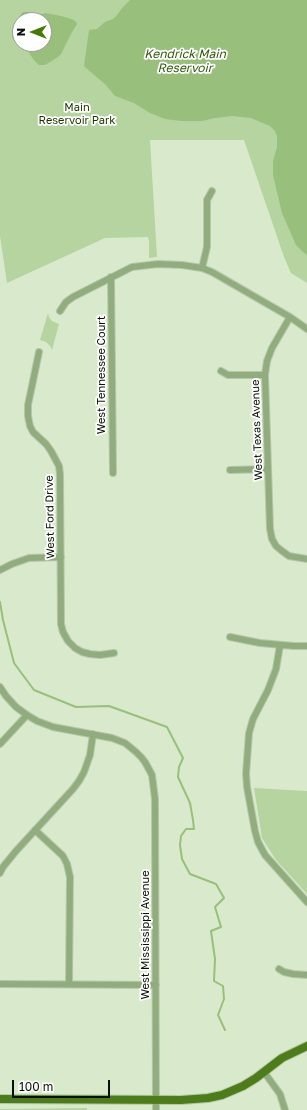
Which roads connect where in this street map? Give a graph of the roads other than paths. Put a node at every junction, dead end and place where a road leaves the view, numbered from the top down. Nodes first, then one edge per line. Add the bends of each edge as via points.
1 (212, 191) dead end
2 (202, 268) junction
3 (111, 277) junction
4 (60, 311) dead end
5 (290, 317) junction
6 (307, 329) edge
7 (39, 352) dead end
8 (221, 371) dead end
9 (265, 375) junction
10 (268, 469) junction
11 (230, 470) dead end
12 (113, 473) dead end
13 (61, 557) junction
14 (307, 559) edge
15 (0, 570) edge
16 (230, 637) dead end
17 (280, 645) junction
18 (307, 646) edge
19 (114, 653) dead end
20 (0, 687) edge
21 (27, 715) junction
22 (93, 734) junction
23 (0, 744) edge
24 (34, 830) junction
25 (0, 873) edge
26 (307, 902) edge
27 (279, 969) dead end
28 (307, 975) edge
29 (0, 984) edge
30 (69, 984) junction
31 (156, 985) junction
32 (307, 1046) edge
33 (264, 1072) junction
34 (0, 1099) edge
35 (156, 1100) junction
36 (156, 1110) edge
37 (285, 1110) edge

1 - 2 street via 207,200 208,239
2 - 3 street via 174,264 136,266
2 - 5 street
3 - 4 street via 73,297
3 - 12 street, West Tennessee Court
5 - 6 street
5 - 9 street, West Texas Avenue via 272,348
7 - 13 street, West Ford Drive via 28,416 33,432 51,451 60,474
8 - 9 street via 228,375
9 - 10 street, West Texas Avenue
10 - 11 street
10 - 14 street, West Texas Avenue via 272,539 276,546 289,556
13 - 15 street via 29,558
13 - 19 street, West Ford Drive via 60,607 63,632 68,641 82,652 100,655
16 - 17 street
17 - 18 street
17 - 26 street via 276,670 248,733 247,787 258,842 265,855
20 - 21 street via 11,702
21 - 22 street via 54,727
21 - 23 street
22 - 24 street via 90,755 79,781
22 - 31 street, West Mississippi Avenue via 125,743 145,762 152,775 155,799
24 - 25 street
24 - 30 street via 63,856 70,877
27 - 28 street
29 - 30 street
30 - 31 street
31 - 35 street, West Mississippi Avenue
32 - 33 main road via 289,1054
33 - 35 main road via 243,1086 216,1096
33 - 37 street via 280,1094
34 - 35 main road
35 - 36 street, West Mississippi Avenue

